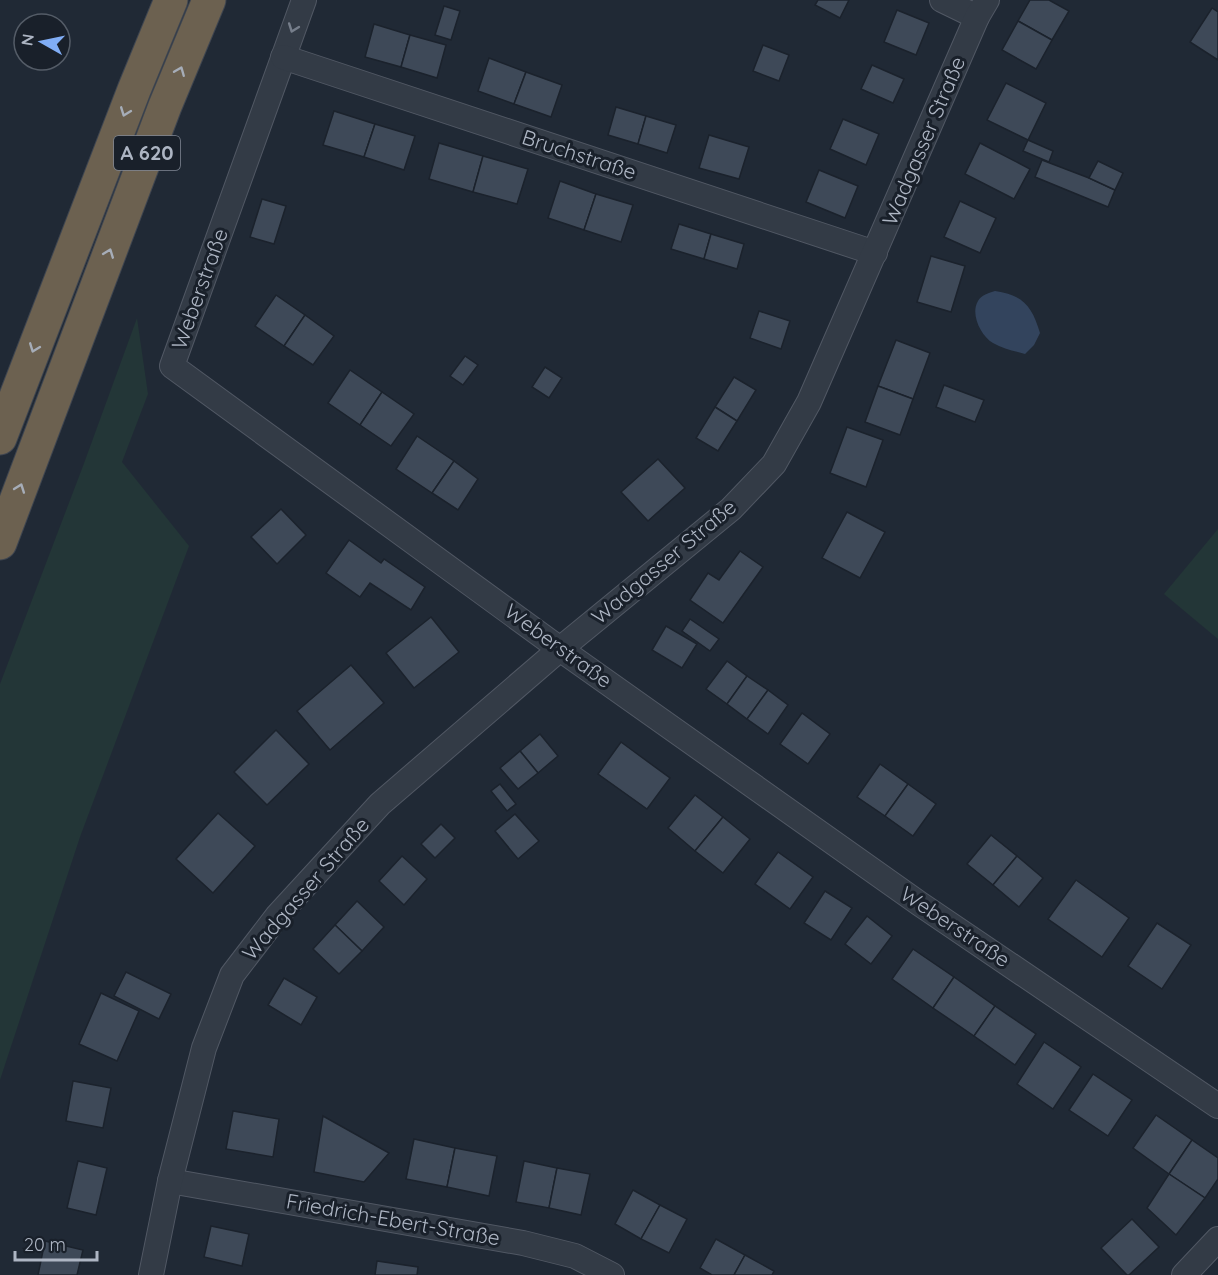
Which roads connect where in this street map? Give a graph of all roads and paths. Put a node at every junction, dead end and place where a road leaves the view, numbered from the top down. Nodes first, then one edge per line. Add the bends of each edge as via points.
1 (171, 0) edge
2 (208, 0) edge
3 (304, 0) edge
4 (942, 0) edge
5 (982, 9) edge
6 (283, 57) junction
7 (875, 253) junction
8 (0, 438) edge
9 (0, 543) edge
10 (560, 648) junction
11 (1218, 1106) edge
12 (170, 1181) junction
13 (1218, 1239) edge
14 (151, 1275) edge
15 (612, 1275) edge
16 (1184, 1275) edge

1 -> 8 highway, A 620
9 -> 2 highway, A 620
3 -> 6 street
4 - 5 street
5 - 7 street, Wadgasser Straße
6 - 7 street, Bruchstraße
6 - 10 street, Weberstraße via 172,366
7 - 10 street, Wadgasser Straße via 809,402 774,464 731,508
10 - 11 street, Weberstraße via 920,904
10 - 12 street, Wadgasser Straße via 380,804 278,915 232,975 204,1048
12 - 14 street, Wadgasser Straße
12 - 15 street, Friedrich-Ebert-Straße via 523,1244 575,1257
13 - 16 street

